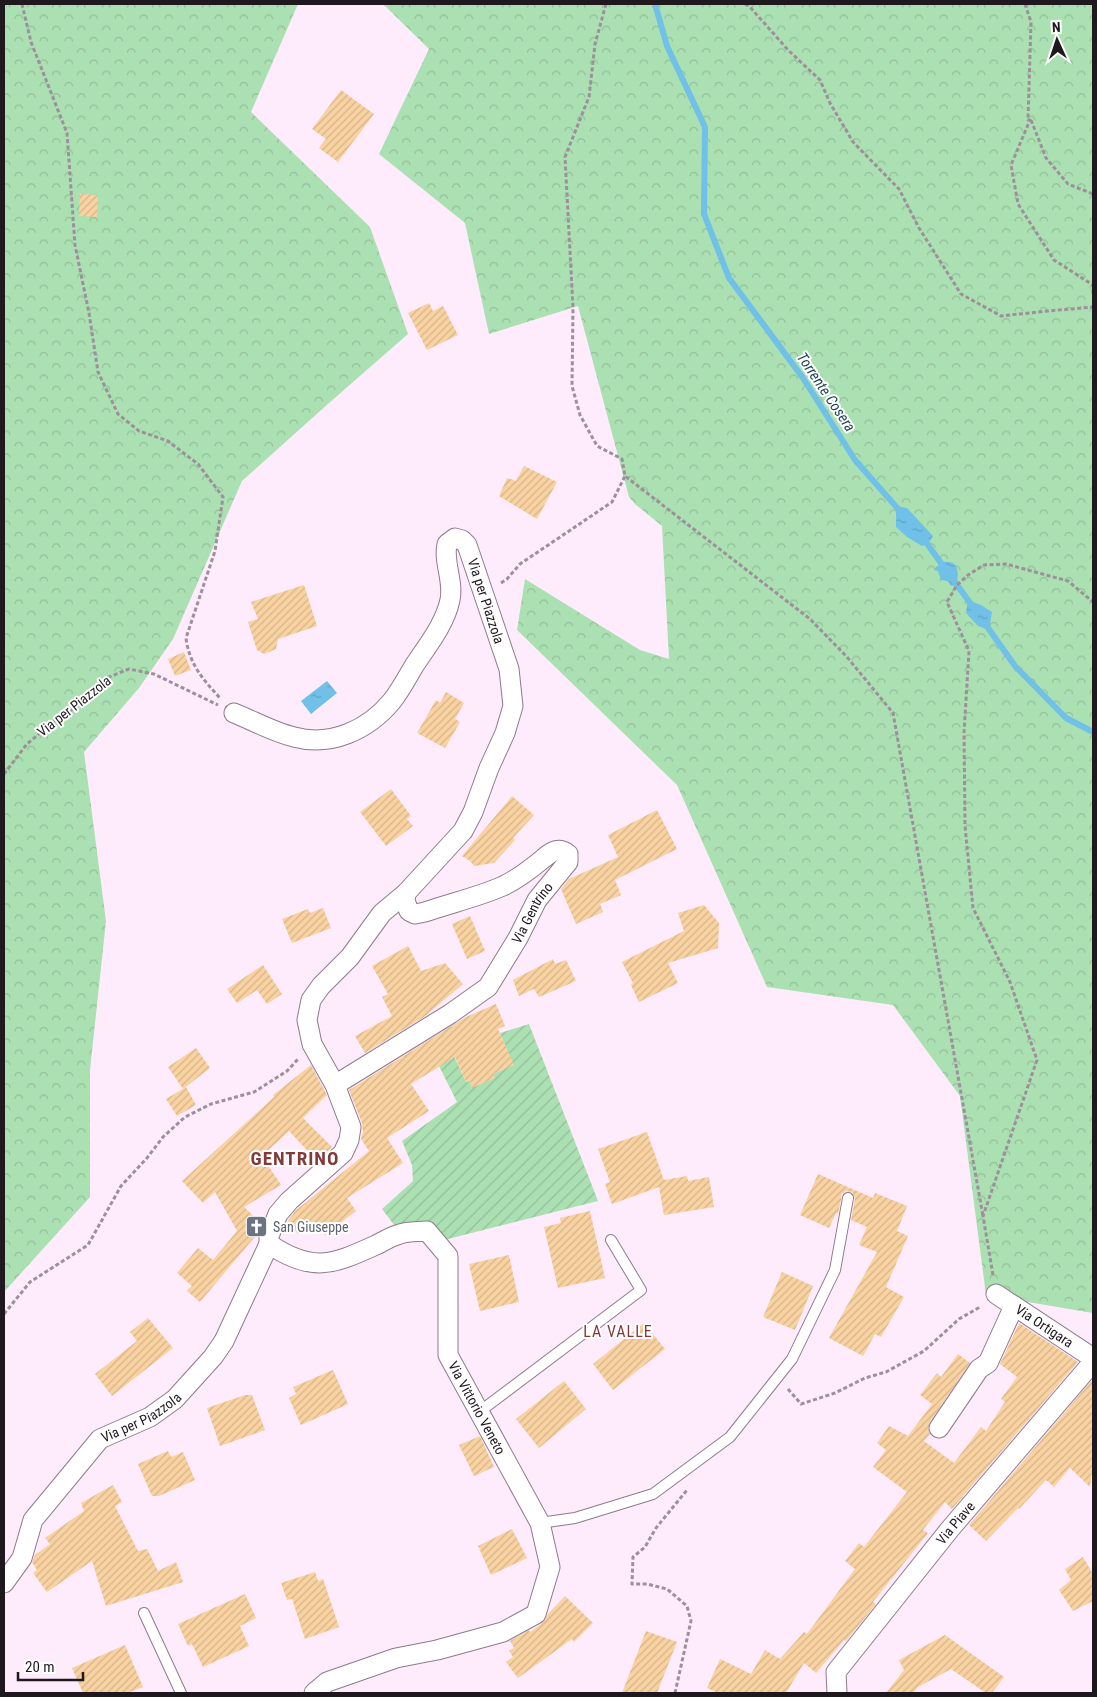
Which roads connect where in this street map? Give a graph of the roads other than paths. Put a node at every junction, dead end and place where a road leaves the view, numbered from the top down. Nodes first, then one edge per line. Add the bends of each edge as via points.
1 (234, 712) road end
2 (406, 893) junction
3 (336, 1085) junction
4 (848, 1198) dead end
5 (611, 1240) dead end
6 (269, 1244) junction
7 (996, 1294) road end
8 (1014, 1306) junction
9 (1093, 1358) edge
10 (1093, 1362) edge
11 (479, 1412) junction
12 (939, 1428) dead end
13 (540, 1523) junction
14 (4, 1583) edge
15 (144, 1613) dead end
16 (181, 1693) edge
17 (314, 1693) edge
18 (837, 1693) edge

1 - 2 street, Via per Piazzola via 295,738 317,740 337,737 373,720 392,701 444,620 450,599 447,544 455,538 467,545 509,669 513,706 505,733 463,831
2 - 3 street, Via per Piazzola via 382,913 350,957 311,1000 307,1020 312,1044
2 - 3 street, Via Gentrino via 409,911 415,914 425,912 503,886 557,850 568,854 568,862 537,900 488,987
3 - 6 street via 351,1127 350,1140 343,1153 289,1200 278,1214
4 - 13 lane via 835,1270 792,1359 730,1437 653,1494 574,1518
5 - 11 lane via 641,1290
6 - 11 street, Via Vittorio Veneto via 296,1259 325,1264 342,1260 401,1234 427,1231 448,1256 448,1355
6 - 14 street, Via per Piazzola via 224,1341 213,1357 175,1399 150,1416 100,1439 33,1520 22,1558
7 - 8 street, Via Ortigara
8 - 9 street, Via Ortigara
8 - 12 street via 988,1363 979,1369
10 - 18 street, Via Piave via 950,1529 836,1672
11 - 13 street, Via Vittorio Veneto
13 - 17 street, Via Vittorio Veneto via 550,1567 536,1614 503,1632 396,1658 327,1682
15 - 16 lane

